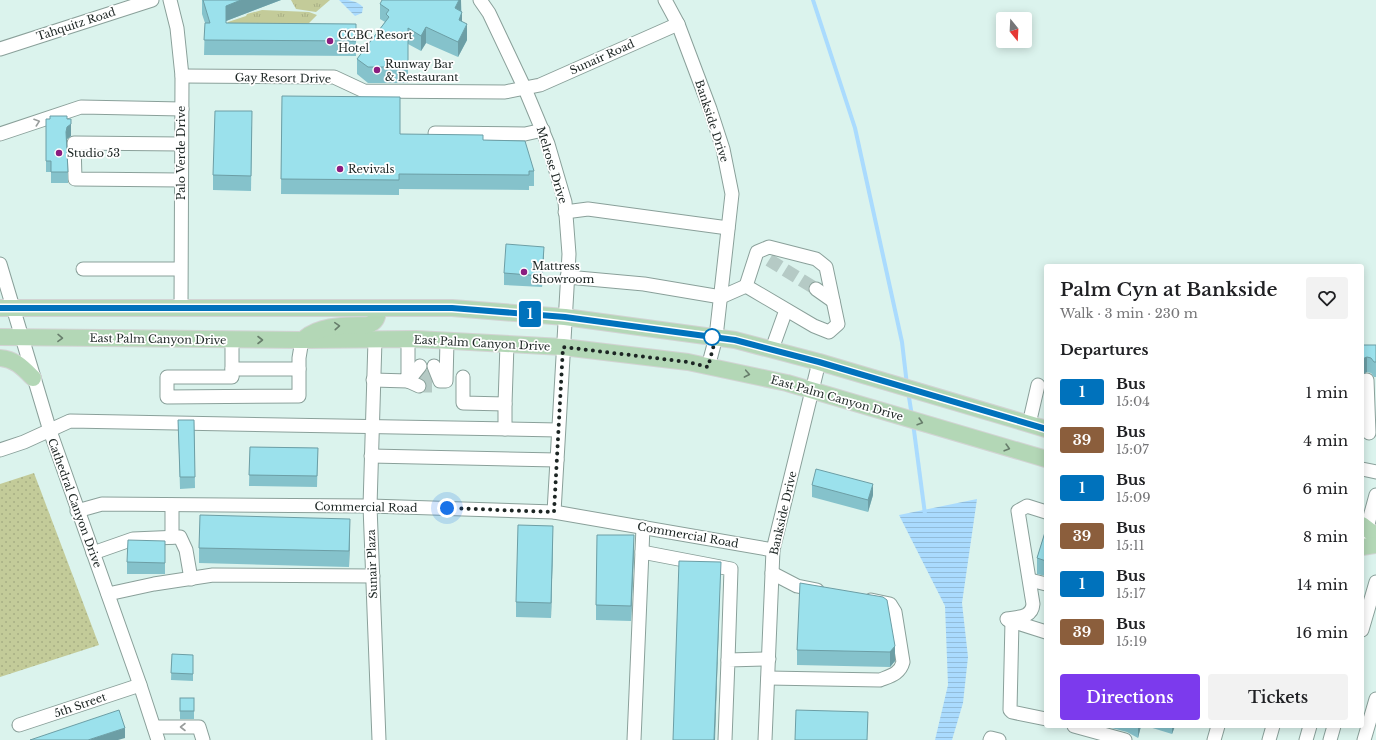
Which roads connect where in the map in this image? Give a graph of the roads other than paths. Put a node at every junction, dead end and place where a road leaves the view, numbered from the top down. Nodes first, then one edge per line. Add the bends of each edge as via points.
1 (152, 0) edge
2 (170, 0) edge
3 (480, 0) edge
4 (665, 0) edge
5 (678, 24) junction
6 (0, 49) edge
7 (182, 76) junction
8 (525, 89) junction
9 (182, 109) junction
10 (543, 130) junction
11 (435, 133) edge
12 (0, 134) edge
13 (181, 144) junction
14 (181, 180) junction
15 (566, 212) junction
16 (728, 228) junction
17 (756, 252) junction
18 (769, 260) tunnel mouth
19 (0, 264) edge
20 (83, 269) dead end
21 (180, 269) junction
22 (567, 277) junction
23 (746, 286) junction
24 (816, 290) tunnel mouth
25 (721, 297) junction
26 (833, 301) junction
27 (6, 308) edge
28 (181, 308) junction
29 (379, 308) junction
30 (786, 310) junction
31 (565, 317) junction
32 (0, 337) edge
33 (21, 337) junction
34 (716, 337) junction
35 (408, 339) junction
36 (232, 340) junction
37 (302, 340) junction
38 (374, 340) junction
39 (447, 341) junction
40 (507, 344) junction
41 (563, 347) junction
42 (772, 349) junction
43 (0, 358) edge
44 (819, 362) junction
45 (708, 367) junction
46 (299, 369) junction
47 (232, 373) junction
48 (436, 377) tunnel mouth
49 (463, 377) dead end
50 (33, 378) junction
51 (373, 380) junction
52 (1367, 380) dead end
53 (1038, 384) dead end
54 (812, 389) junction
55 (232, 396) junction
56 (505, 404) junction
57 (1029, 424) junction
58 (372, 426) junction
59 (1044, 428) edge
60 (504, 429) junction
61 (558, 430) junction
62 (50, 431) junction
63 (1369, 433) edge
64 (0, 450) edge
65 (371, 456) junction
66 (1044, 458) edge
67 (557, 460) junction
68 (1364, 469) edge
69 (1376, 472) edge
70 (1376, 496) edge
71 (172, 505) junction
72 (370, 506) junction
73 (77, 511) junction
74 (1044, 511) edge
75 (554, 512) junction
76 (643, 527) junction
77 (1368, 529) edge
78 (172, 537) junction
79 (1364, 540) edge
80 (1376, 545) edge
81 (1364, 546) edge
82 (773, 550) junction
83 (93, 552) junction
84 (642, 552) junction
85 (772, 573) junction
86 (372, 576) junction
87 (191, 579) junction
88 (1030, 580) junction
89 (1376, 582) edge
90 (1044, 584) edge
91 (828, 592) edge
92 (108, 594) junction
93 (859, 598) edge
94 (1012, 621) junction
95 (1364, 623) edge
96 (1044, 631) edge
97 (769, 659) junction
98 (728, 660) junction
99 (768, 678) junction
100 (140, 685) junction
101 (1376, 699) edge
102 (1367, 713) edge
103 (1044, 719) edge
104 (19, 725) dead end
105 (154, 727) junction
106 (1081, 728) edge
107 (1217, 728) edge
108 (1272, 728) edge
109 (1309, 728) edge
110 (1333, 728) edge
111 (158, 740) edge
112 (203, 740) edge
113 (379, 740) edge
114 (634, 740) edge
115 (725, 740) edge
116 (765, 740) edge
117 (990, 740) edge
118 (999, 740) edge
119 (1125, 740) edge
120 (1214, 740) edge
121 (1269, 740) edge
122 (1306, 740) edge
123 (1330, 740) edge
124 (1364, 740) edge

1 - 6 street, Tahquitz Road
2 - 7 street, Palo Verde Drive via 177,28
3 - 8 street, Melrose Drive via 489,13
4 - 5 street, Bankside Drive
5 - 8 street, Sunair Road via 540,85
5 - 16 street, Bankside Drive via 723,148 732,194
7 - 8 street, Gay Resort Drive via 334,78 364,91 505,92
7 - 9 street, Palo Verde Drive
8 - 10 street, Melrose Drive
12 -> 9 street via 81,107
9 - 13 street, Palo Verde Drive
10 - 11 street via 525,134
10 - 15 street, Melrose Drive
13 - 14 street, Palo Verde Drive
13 - 14 street via 74,143 75,179
14 - 21 street, Palo Verde Drive
15 - 16 street via 588,209
15 - 22 street, Melrose Drive via 569,254
16 - 25 street, Bankside Drive
17 - 18 street
17 - 23 street
17 - 26 street via 769,247 816,259 826,267
19 - 27 street, Cathedral Canyon Drive
20 - 21 street
21 - 28 street, Palo Verde Drive
22 - 25 street via 644,284
22 - 31 street, Melrose Drive
23 - 25 street
23 - 30 street
24 - 26 street
25 - 34 street, Bankside Drive
26 - 30 street via 838,324 829,332
27 - 28 main road
27 - 33 street, Cathedral Canyon Drive
28 - 29 main road
29 - 31 main road via 452,308
37 -> 29 main road via 310,333 333,326 374,323
30 - 42 street
31 - 34 main road
31 - 41 street, Melrose Drive
32 - 33 main road, East Palm Canyon Drive
33 -> 36 main road, East Palm Canyon Drive
33 - 50 street, Cathedral Canyon Drive
34 - 42 main road
34 - 45 street, Bankside Drive
35 - 38 main road, East Palm Canyon Drive
35 - 39 main road, East Palm Canyon Drive
35 - 51 street via 417,377
36 -> 37 main road, East Palm Canyon Drive
36 - 47 street
37 - 38 main road, East Palm Canyon Drive
37 - 46 street
38 - 51 street, Sunair Plaza
39 - 40 main road, East Palm Canyon Drive
39 - 48 street via 446,381
40 - 41 main road, East Palm Canyon Drive
40 - 56 street
41 - 45 main road, East Palm Canyon Drive via 688,362
41 - 61 street, Melrose Drive
42 - 44 main road
43 - 50 main road via 19,364
44 - 54 street, Bankside Drive
44 - 57 main road
45 -> 54 main road, East Palm Canyon Drive
46 - 47 street
46 - 55 street via 299,396
47 - 55 street
47 - 55 street via 167,377 167,397
49 - 56 street via 462,403
50 - 62 street, Cathedral Canyon Drive
51 - 58 street, Sunair Plaza
52 - 63 street
53 - 57 street
54 -> 66 main road, East Palm Canyon Drive
54 - 82 street, Bankside Drive
56 - 60 street
57 - 59 main road
58 - 60 street
58 - 62 street via 70,421
58 - 65 street, Sunair Plaza
60 - 61 street
61 - 67 street, Melrose Drive
62 - 64 street
62 - 73 street, Cathedral Canyon Drive
65 - 67 street
65 - 72 street, Sunair Plaza
67 - 75 street, Melrose Drive
68 - 69 street
70 - 77 street
71 - 72 street, Commercial Road
71 - 73 street, Commercial Road via 102,504
71 - 78 street
72 - 75 street, Commercial Road
72 - 86 street, Sunair Plaza
73 - 83 street, Cathedral Canyon Drive
74 - 88 street via 1027,506 1018,511
75 - 76 street, Commercial Road
76 - 82 street, Commercial Road
76 - 84 street
77 - 79 street
78 - 83 street via 133,539
78 - 87 street via 180,537 183,540
80 - 81 main road
82 - 85 street, Bankside Drive
83 - 92 street, Cathedral Canyon Drive
84 - 98 street via 731,569
84 - 114 street
85 - 91 street via 797,586
85 - 97 street, Bankside Drive
86 - 87 street via 213,575
86 - 113 street, Sunair Plaza
87 - 92 street
88 - 90 street
88 - 94 street via 1033,609 1024,616 1007,619
89 - 95 street
92 - 100 street, Cathedral Canyon Drive
93 - 99 street via 890,604 896,612 902,669 880,680
94 - 96 street
94 - 103 street via 1010,710
97 - 98 street
97 - 99 street, Bankside Drive
98 - 115 street
99 - 116 street, Bankside Drive
100 - 104 street, 5th Street
100 - 105 street, Cathedral Canyon Drive
101 - 102 street
102 - 124 street
105 - 111 street, Cathedral Canyon Drive
112 -> 105 street via 199,727
106 - 119 street
107 - 120 street
108 - 121 street
109 - 122 street
110 - 123 street
117 - 118 street

